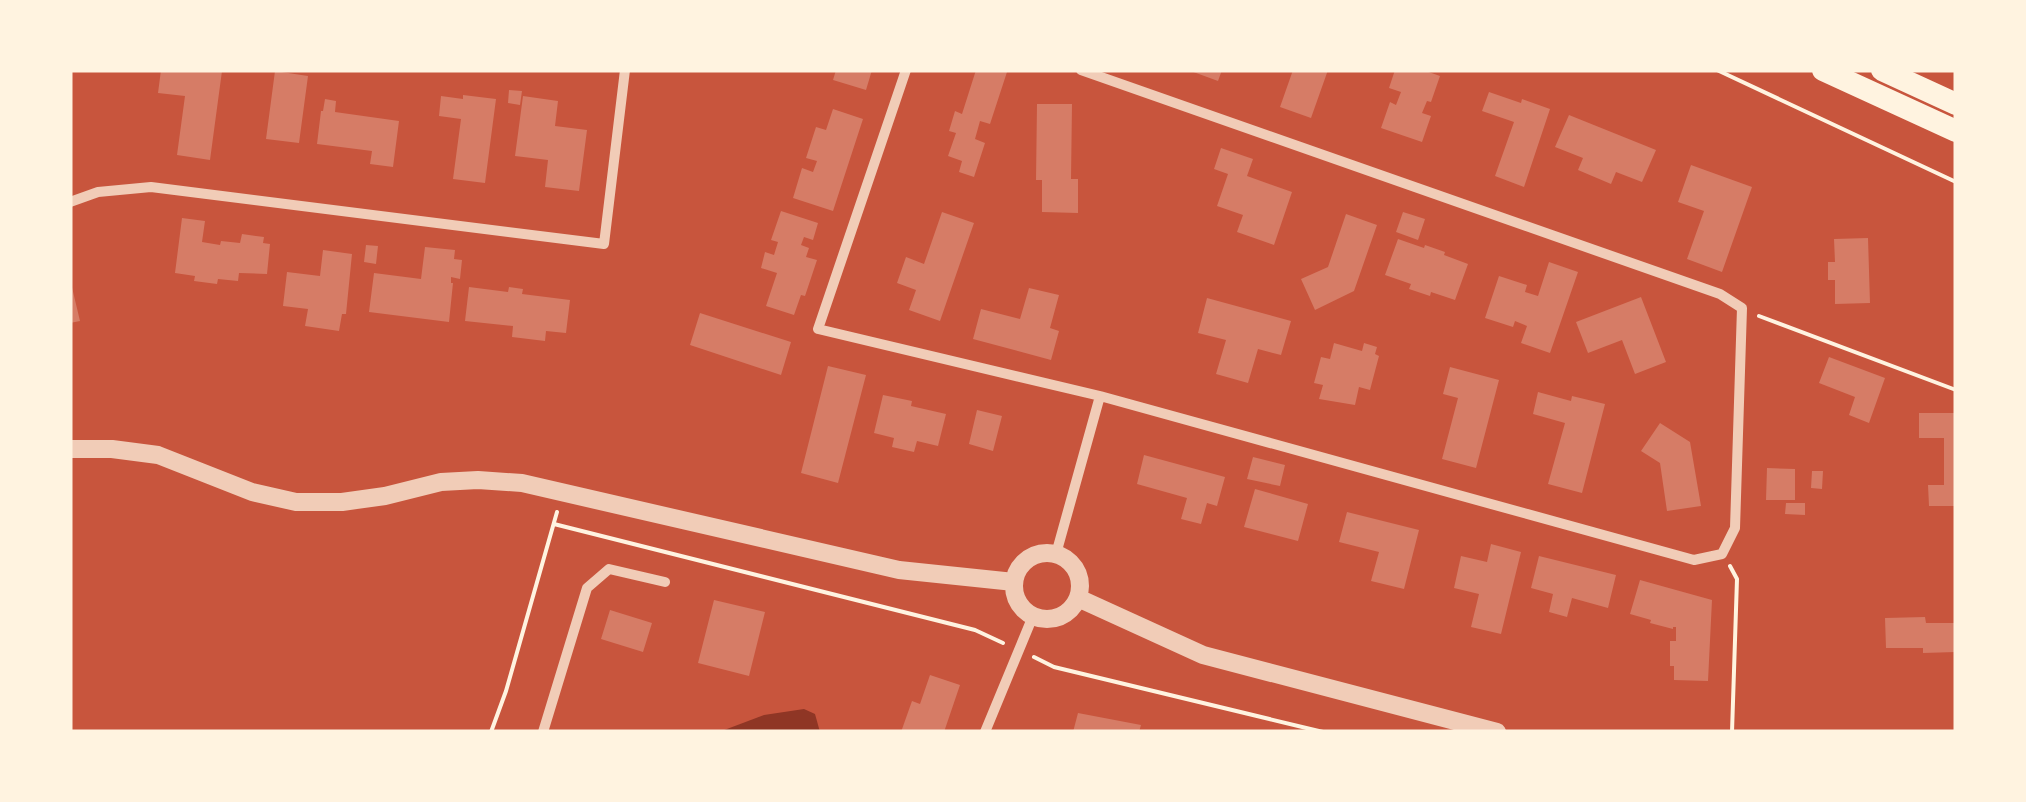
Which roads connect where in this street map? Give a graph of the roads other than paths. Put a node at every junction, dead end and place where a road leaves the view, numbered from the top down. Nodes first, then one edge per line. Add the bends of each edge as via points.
1 (625, 70) edge
2 (906, 70) edge
3 (1082, 70) edge
4 (1823, 70) edge
5 (1882, 70) edge
6 (1956, 104) edge
7 (1956, 131) edge
8 (70, 202) edge
9 (1100, 396) junction
10 (70, 449) edge
11 (1056, 554) junction
12 (665, 582) dead end
13 (1014, 582) junction
14 (1078, 598) junction
15 (1033, 616) junction
16 (543, 732) edge
17 (984, 732) edge
18 (1497, 732) edge

1 - 8 street via 604,244 151,186
2 - 9 street via 818,329
3 - 9 street via 1720,294 1742,308 1734,528 1722,554 1694,560
4 - 7 highway
5 - 6 highway
9 - 11 street
10 - 13 street via 158,455 296,502 342,502 442,482 522,484 899,570
11 - 13 street via 1024,562
11 - 14 street via 1074,566
12 - 16 street via 609,570 587,588
13 - 15 street via 1018,602
14 - 15 street via 1064,614
14 - 18 street via 1203,655
15 - 17 street

